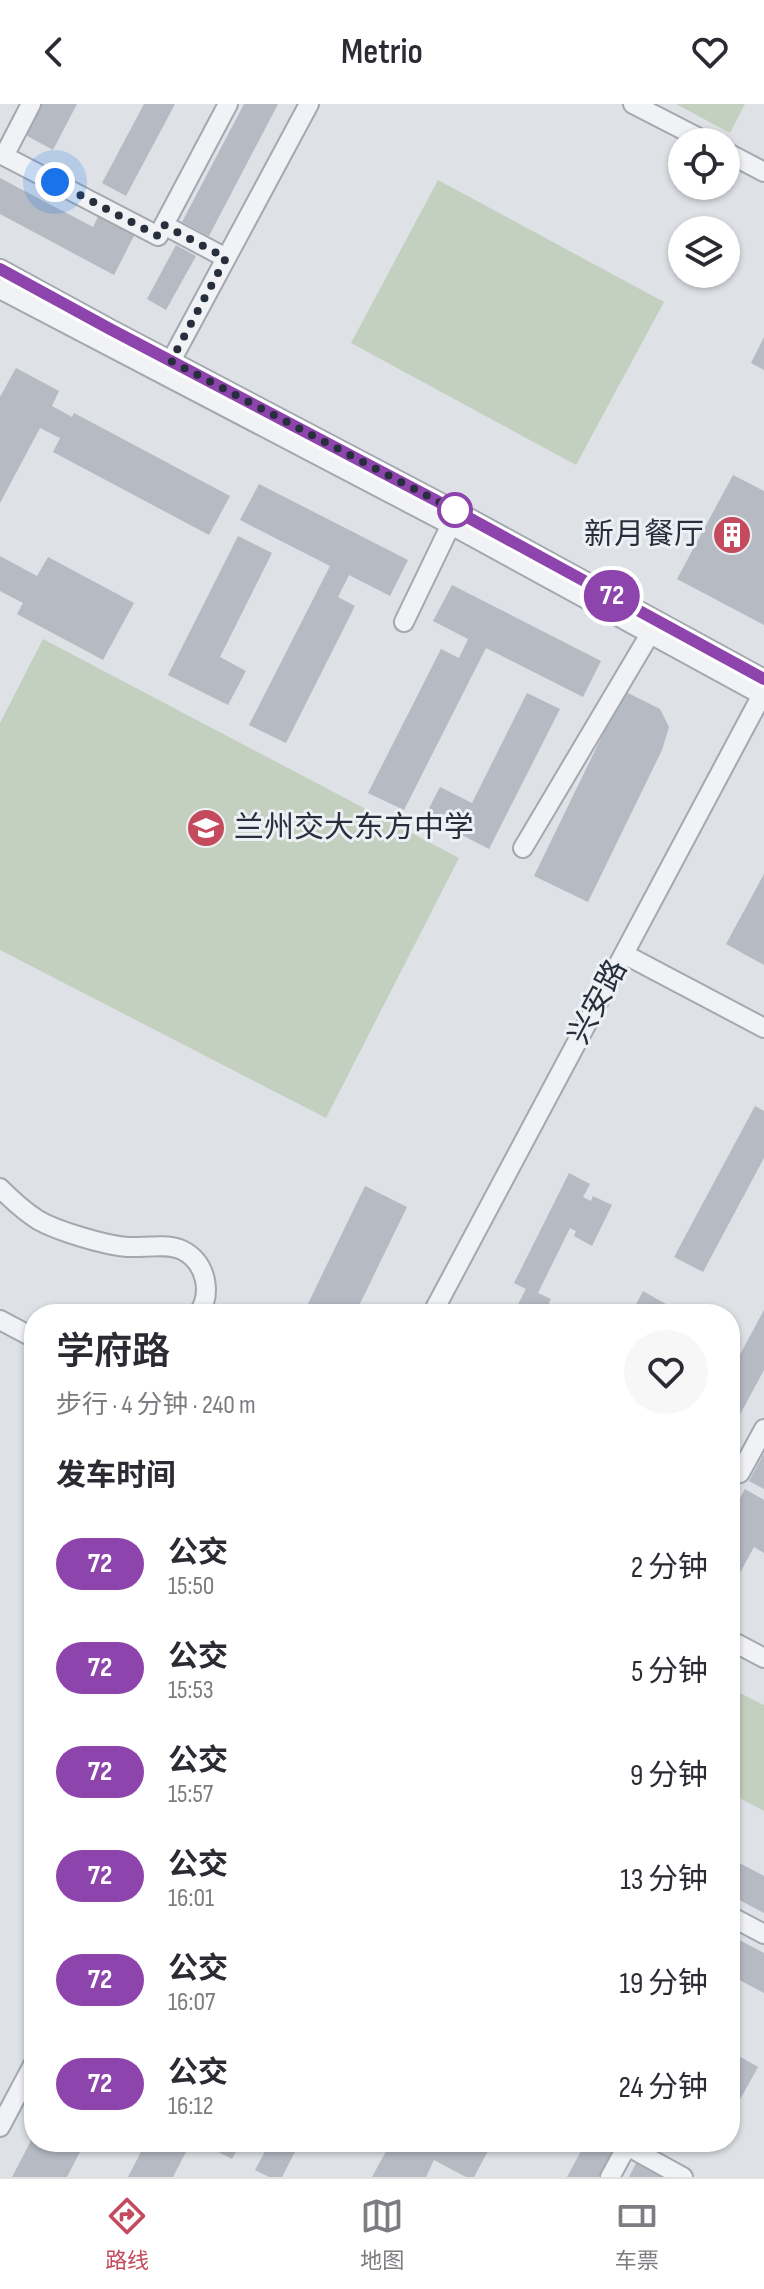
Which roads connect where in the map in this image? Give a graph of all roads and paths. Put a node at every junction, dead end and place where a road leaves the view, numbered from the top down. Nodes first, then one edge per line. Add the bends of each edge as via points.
1 (31, 104) edge
2 (228, 104) edge
3 (309, 104) edge
4 (633, 104) edge
5 (680, 128) edge
6 (740, 159) edge
7 (764, 172) edge
8 (161, 231) junction
9 (226, 258) junction
10 (0, 269) edge
11 (0, 289) edge
12 (171, 361) junction
13 (454, 518) junction
14 (404, 622) dead end
15 (650, 634) junction
16 (763, 690) edge
17 (523, 848) dead end
18 (624, 954) junction
19 (764, 1028) edge
20 (0, 1188) edge
21 (202, 1304) edge
22 (437, 1304) edge
23 (0, 1320) edge
24 (24, 1333) edge
25 (764, 1429) edge
26 (740, 1473) dead end
27 (740, 1645) edge
28 (764, 1658) edge
29 (740, 1921) edge
30 (764, 1934) edge
31 (24, 2082) edge
32 (0, 2127) edge
33 (624, 2152) edge
34 (638, 2152) edge
35 (610, 2177) edge
36 (683, 2177) edge

1 - 8 street via 4,156
2 - 8 street
3 - 9 street
4 - 5 street
6 - 7 street
8 - 9 street
9 - 12 street
10 - 12 street
11 - 13 street
12 - 13 street
13 - 14 street
13 - 15 street
13 - 16 street
15 - 16 street
15 - 17 street
16 - 18 street, 兴安路
18 - 19 street
18 - 22 street, 兴安路
20 - 21 street via 41,1221 82,1236 125,1247 182,1250 206,1281
23 - 24 street
25 - 26 street
27 - 28 street
29 - 30 street
31 - 32 street
33 - 35 street
34 - 36 street

